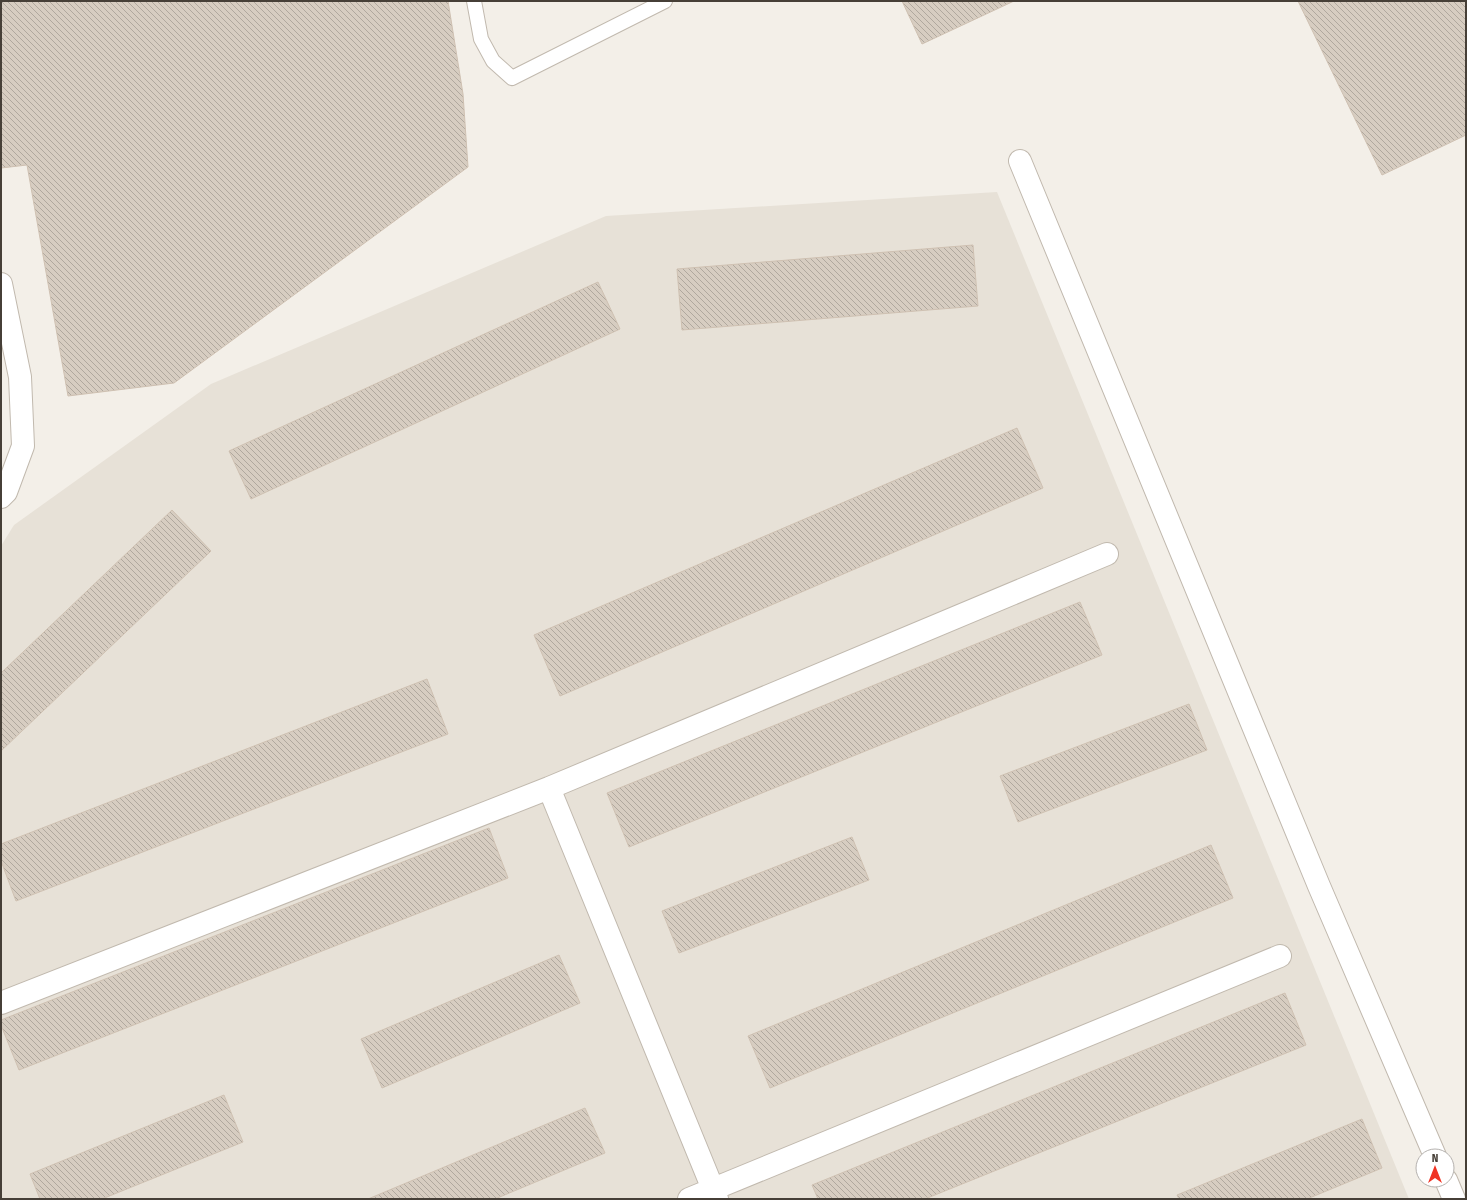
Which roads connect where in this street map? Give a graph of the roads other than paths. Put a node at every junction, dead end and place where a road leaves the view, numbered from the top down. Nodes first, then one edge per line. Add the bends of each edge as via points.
1 (474, 1) edge
2 (665, 1) edge
3 (1020, 161) dead end
4 (1, 284) edge
5 (1, 497) edge
6 (1107, 554) dead end
7 (549, 788) junction
8 (1280, 956) dead end
9 (1, 1003) edge
10 (1432, 1148) edge
11 (1449, 1188) edge
12 (714, 1194) edge
13 (689, 1199) edge
14 (1454, 1199) edge

1 - 2 lane via 481,39 494,61 512,78
3 - 10 street via 1319,886
4 - 5 street via 20,377 23,446 6,492
6 - 7 street
7 - 9 street
7 - 12 street
8 - 12 street
11 - 14 street
12 - 13 street

